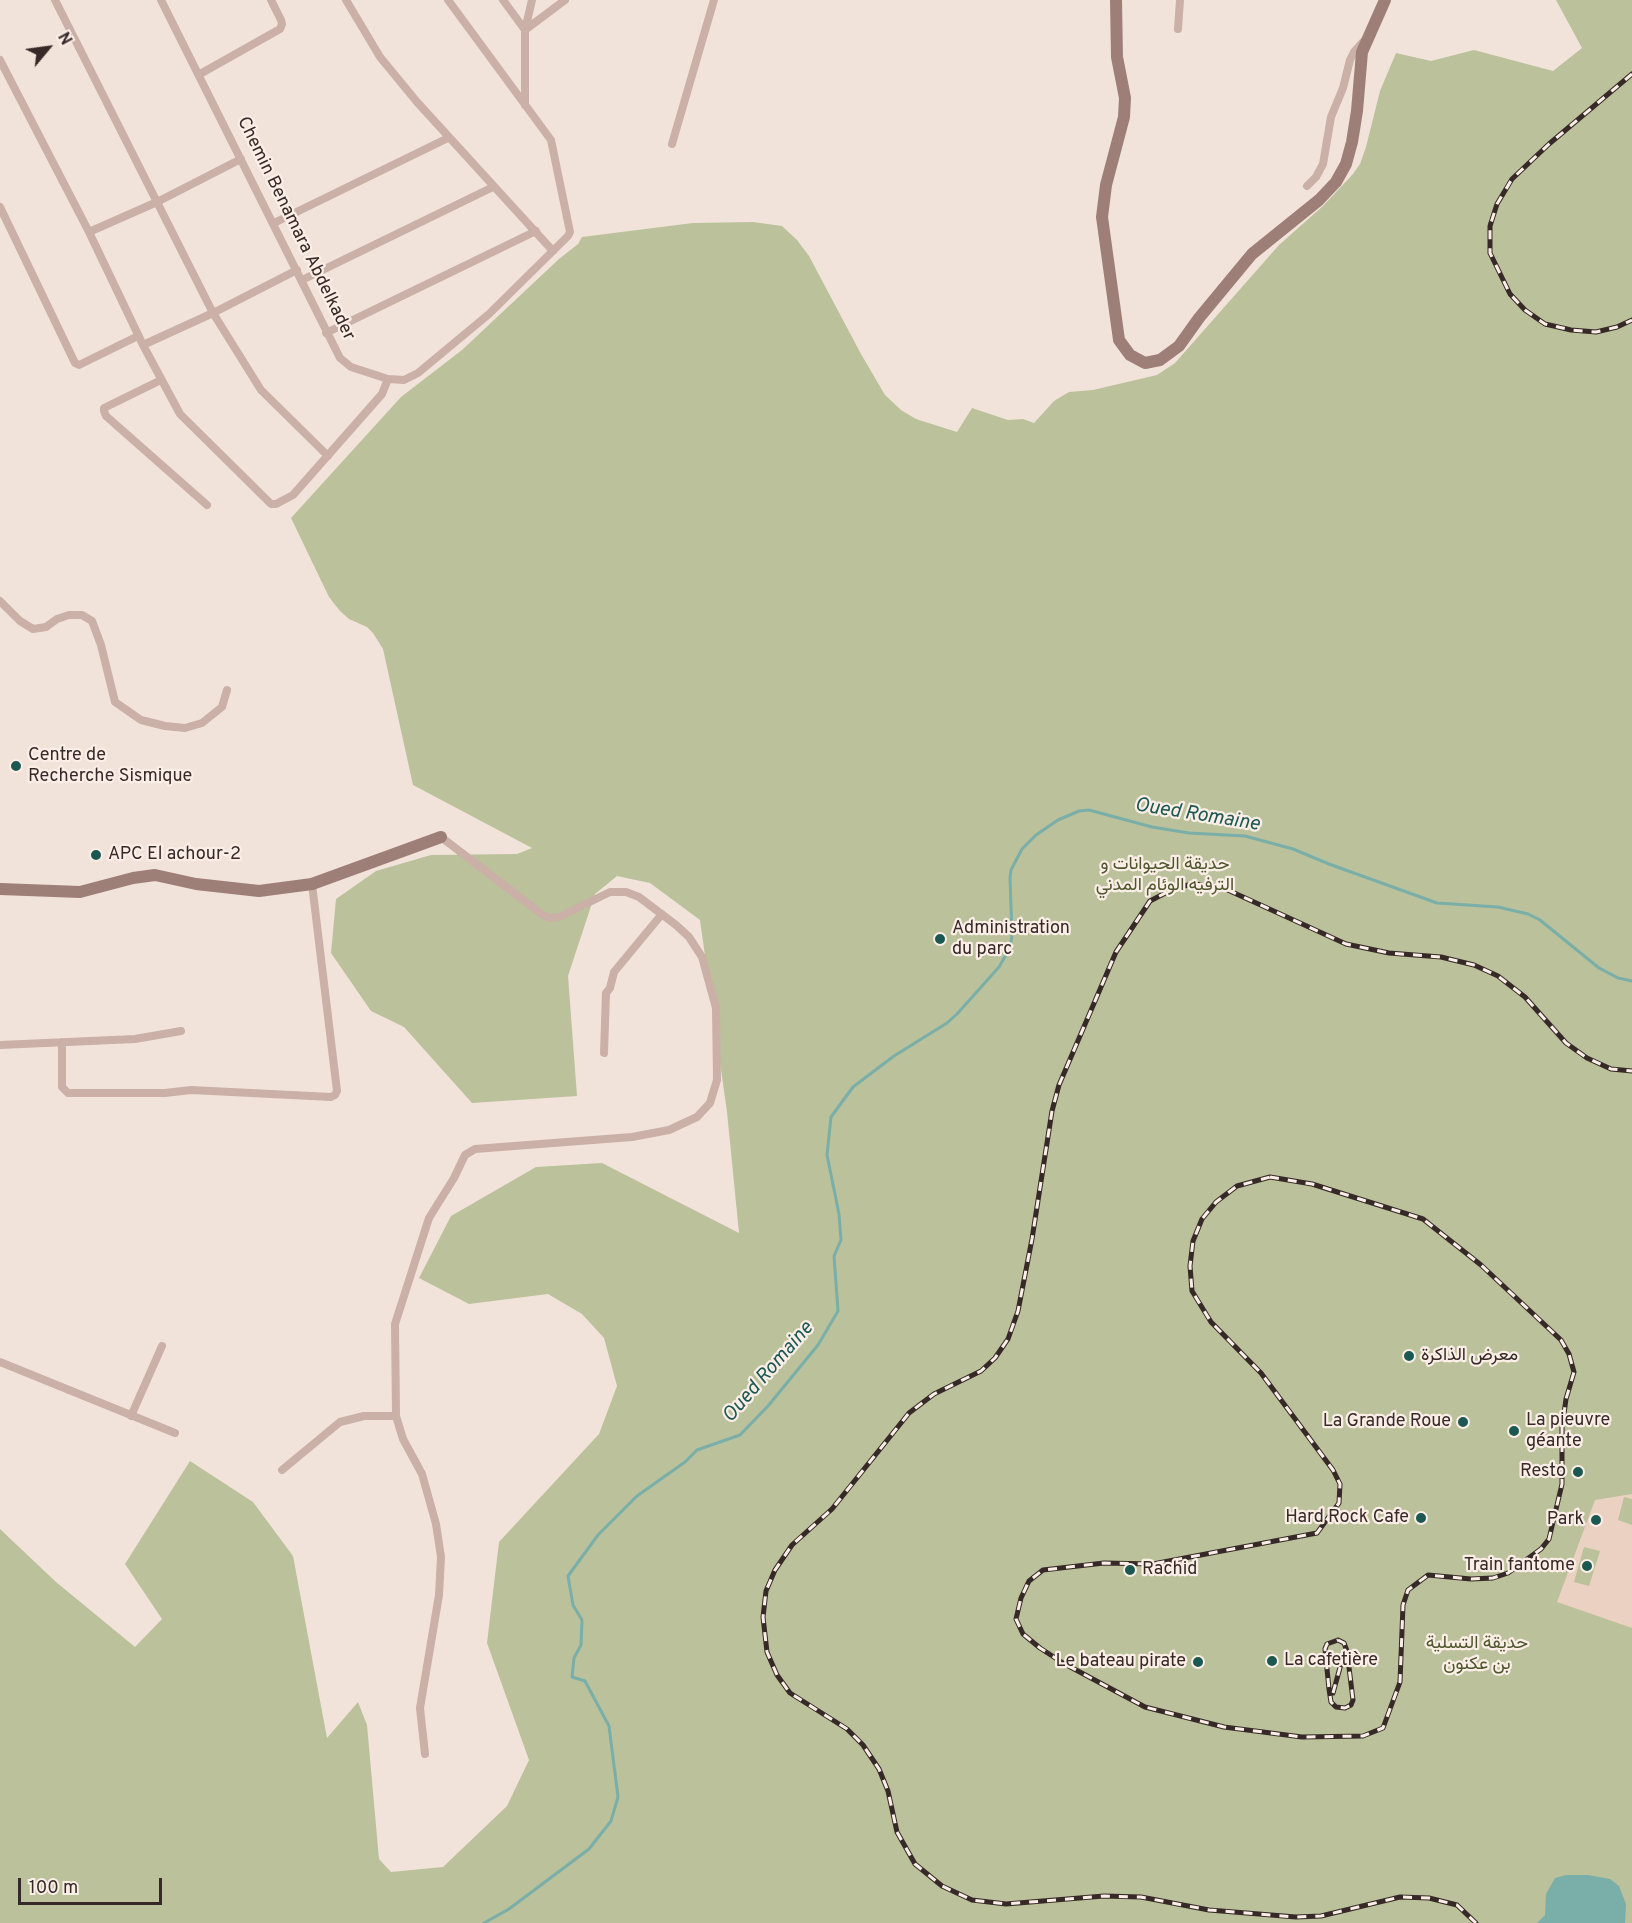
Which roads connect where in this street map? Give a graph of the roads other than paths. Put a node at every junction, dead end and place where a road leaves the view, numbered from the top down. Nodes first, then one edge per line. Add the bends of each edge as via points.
1 (55, 0) edge
2 (161, 0) edge
3 (271, 0) edge
4 (346, 0) edge
5 (448, 0) edge
6 (503, 0) edge
7 (532, 0) edge
8 (565, 0) edge
9 (714, 0) edge
10 (1116, 0) edge
11 (1180, 0) edge
12 (1385, 0) edge
13 (1178, 29) dead end
14 (525, 30) junction
15 (1367, 38) junction
16 (0, 60) edge
17 (200, 74) junction
18 (525, 105) junction
19 (448, 138) junction
20 (672, 144) dead end
21 (241, 159) junction
22 (1307, 186) dead end
23 (493, 187) junction
24 (157, 202) junction
25 (0, 207) edge
26 (274, 223) junction
27 (536, 231) junction
28 (89, 232) junction
29 (553, 251) junction
30 (297, 270) junction
31 (302, 280) junction
32 (213, 313) junction
33 (326, 333) junction
34 (138, 336) junction
35 (143, 345) junction
36 (388, 379) junction
37 (161, 380) junction
38 (328, 456) junction
39 (207, 505) dead end
40 (0, 601) edge
41 (227, 690) dead end
42 (441, 837) joint
43 (312, 884) junction
44 (0, 889) edge
45 (662, 914) junction
46 (181, 1031) dead end
47 (62, 1042) junction
48 (0, 1045) edge
49 (603, 1053) dead end
50 (162, 1346) dead end
51 (0, 1362) edge
52 (131, 1416) junction
53 (396, 1416) junction
54 (175, 1433) dead end
55 (282, 1470) dead end
56 (424, 1754) dead end

1 - 24 street
2 - 17 street, Chemin Benamara Abdelkader
3 - 17 street via 281,20 280,29
4 - 19 street via 380,57
5 - 18 street, Chemin Benamara Abdelkader
6 - 14 street
7 - 14 street
8 - 14 street
9 - 20 street
10 - 15 street via 1124,117 1102,217 1119,340 1130,355 1145,363 1160,360 1179,346 1252,254 1320,200 1336,182 1352,142
11 - 13 street
12 - 15 street
14 - 18 street
15 - 22 street via 1350,60 1331,117 1323,164
16 - 28 street
17 - 21 street, Chemin Benamara Abdelkader
18 - 29 street, Chemin Benamara Abdelkader via 554,146 570,232
19 - 23 street
19 - 26 street
21 - 24 street
21 - 26 street, Chemin Benamara Abdelkader
23 - 27 street
23 - 31 street
24 - 28 street
24 - 32 street
25 - 34 street via 75,363 79,365
26 - 30 street, Chemin Benamara Abdelkader
27 - 29 street
27 - 33 street
28 - 34 street
29 - 36 street, Chemin Benamara Abdelkader via 489,315 418,373 404,380
30 - 31 street, Chemin Benamara Abdelkader
30 - 32 street
31 - 33 street, Chemin Benamara Abdelkader
32 - 35 street
32 - 38 street via 261,390
33 - 36 street, Chemin Benamara Abdelkader via 340,358 351,368
34 - 35 street
35 - 37 street
36 - 38 street via 382,394
37 - 38 street via 180,414 271,504 292,495
37 - 39 street via 104,411
40 - 41 street via 33,629 69,615 82,615 92,621 115,702 141,720 185,728 202,723 222,707
42 - 43 street
42 - 45 street via 550,918 610,892 639,897
43 - 44 street via 259,891 155,875 80,892
43 - 47 street via 335,1095 190,1090 68,1093 62,1087
45 - 49 street via 614,972 606,993
45 - 53 street via 689,937 702,957 716,1008 717,1080 710,1103 697,1117 669,1130 632,1137 475,1149 465,1155 429,1218 396,1316
46 - 47 street via 135,1039
47 - 48 street
50 - 52 street
51 - 52 street
52 - 54 street
53 - 55 street via 364,1416 340,1422
53 - 56 street via 403,1439 422,1474 441,1557 439,1595 420,1708

